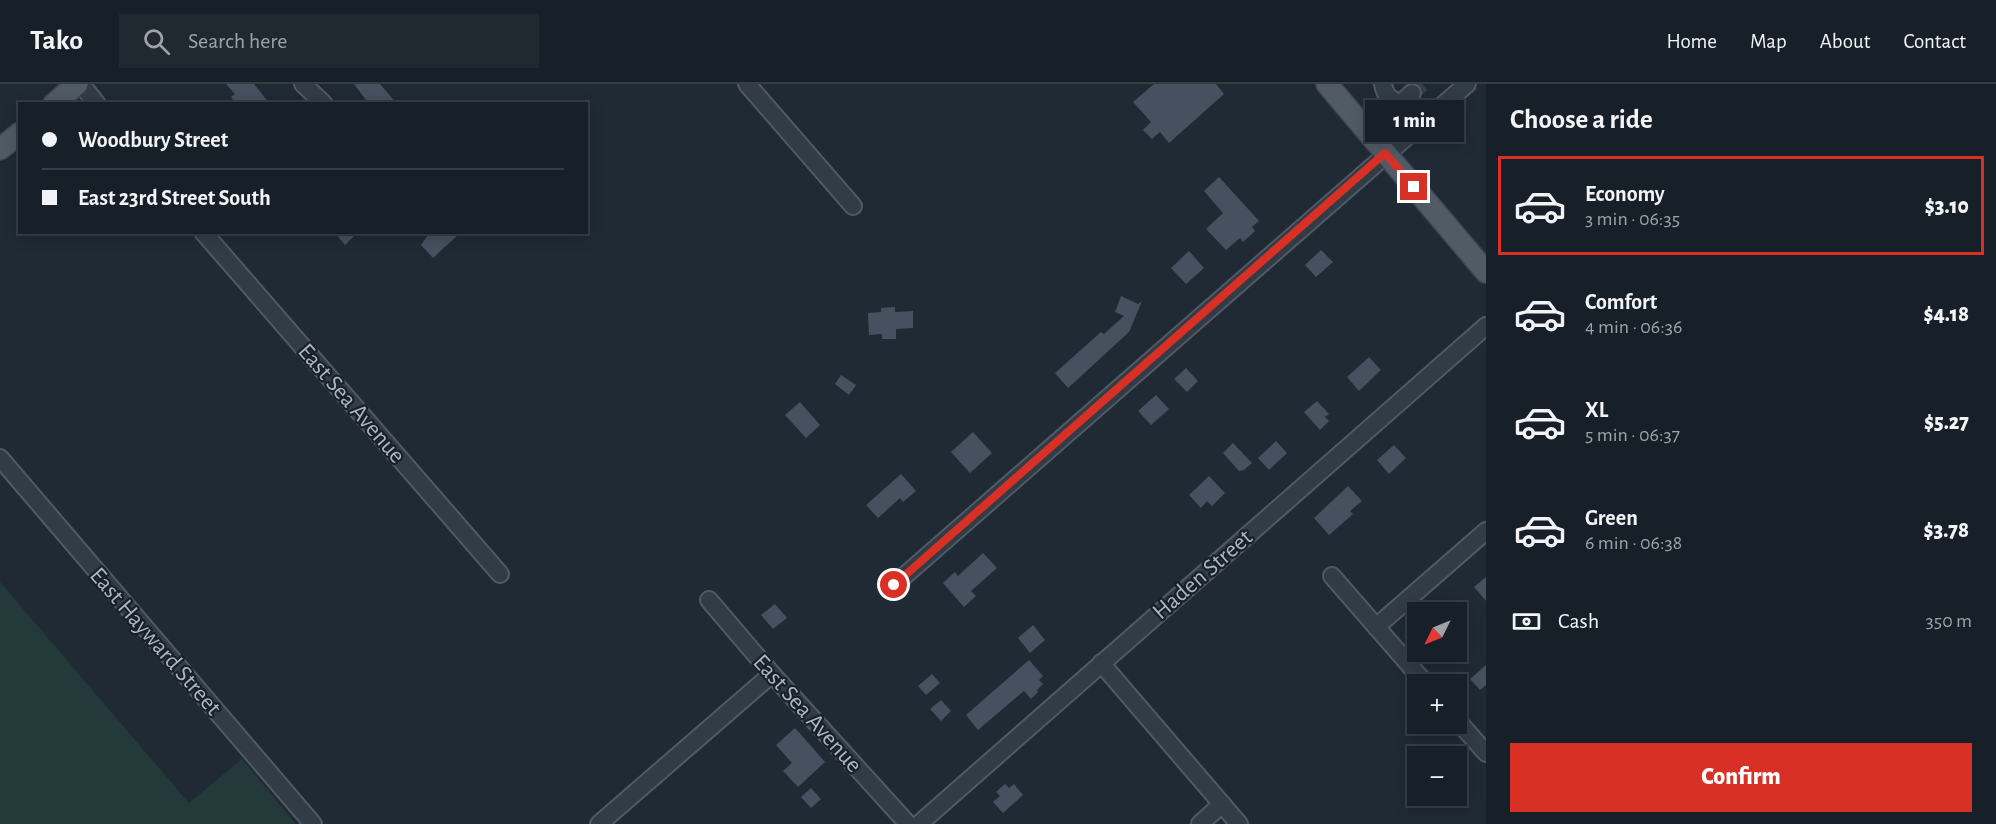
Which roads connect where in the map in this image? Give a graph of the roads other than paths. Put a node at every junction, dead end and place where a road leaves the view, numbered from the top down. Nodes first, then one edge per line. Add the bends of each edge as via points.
1 (79, 84) edge
2 (303, 84) edge
3 (747, 84) edge
4 (1327, 84) edge
5 (1383, 84) edge
6 (1467, 84) edge
7 (1412, 93) tunnel mouth
8 (56, 102) edge
9 (95, 102) edge
10 (322, 102) edge
11 (18, 135) edge
12 (0, 149) edge
13 (1385, 153) junction
14 (853, 206) dead end
15 (205, 234) edge
16 (1486, 272) edge
17 (1486, 326) edge
18 (0, 458) edge
19 (1486, 531) edge
20 (500, 574) dead end
21 (1332, 576) dead end
22 (894, 585) dead end
23 (709, 600) dead end
24 (1376, 627) junction
25 (1101, 663) junction
26 (772, 674) junction
27 (1417, 674) edge
28 (1467, 731) edge
29 (1486, 753) edge
30 (1222, 804) junction
31 (313, 824) edge
32 (599, 824) edge
33 (908, 824) edge
34 (919, 824) edge
35 (1200, 824) edge
36 (1239, 824) edge

1 - 8 main road
1 - 9 street
2 - 10 street
3 - 14 street
4 - 13 main road
5 - 7 street via 1391,100 1401,103
6 - 13 street
11 - 12 main road
13 - 16 main road
13 - 22 street
15 - 20 street, East Sea Avenue
17 - 25 street, Haden Street
18 - 31 street, East Hayward Street
19 - 24 street
21 - 24 street
23 - 26 street, East Sea Avenue
24 - 27 street
25 - 30 street
25 - 34 street, Haden Street
26 - 32 street
26 - 33 street, East Sea Avenue
28 - 29 street
30 - 35 street
30 - 36 street

